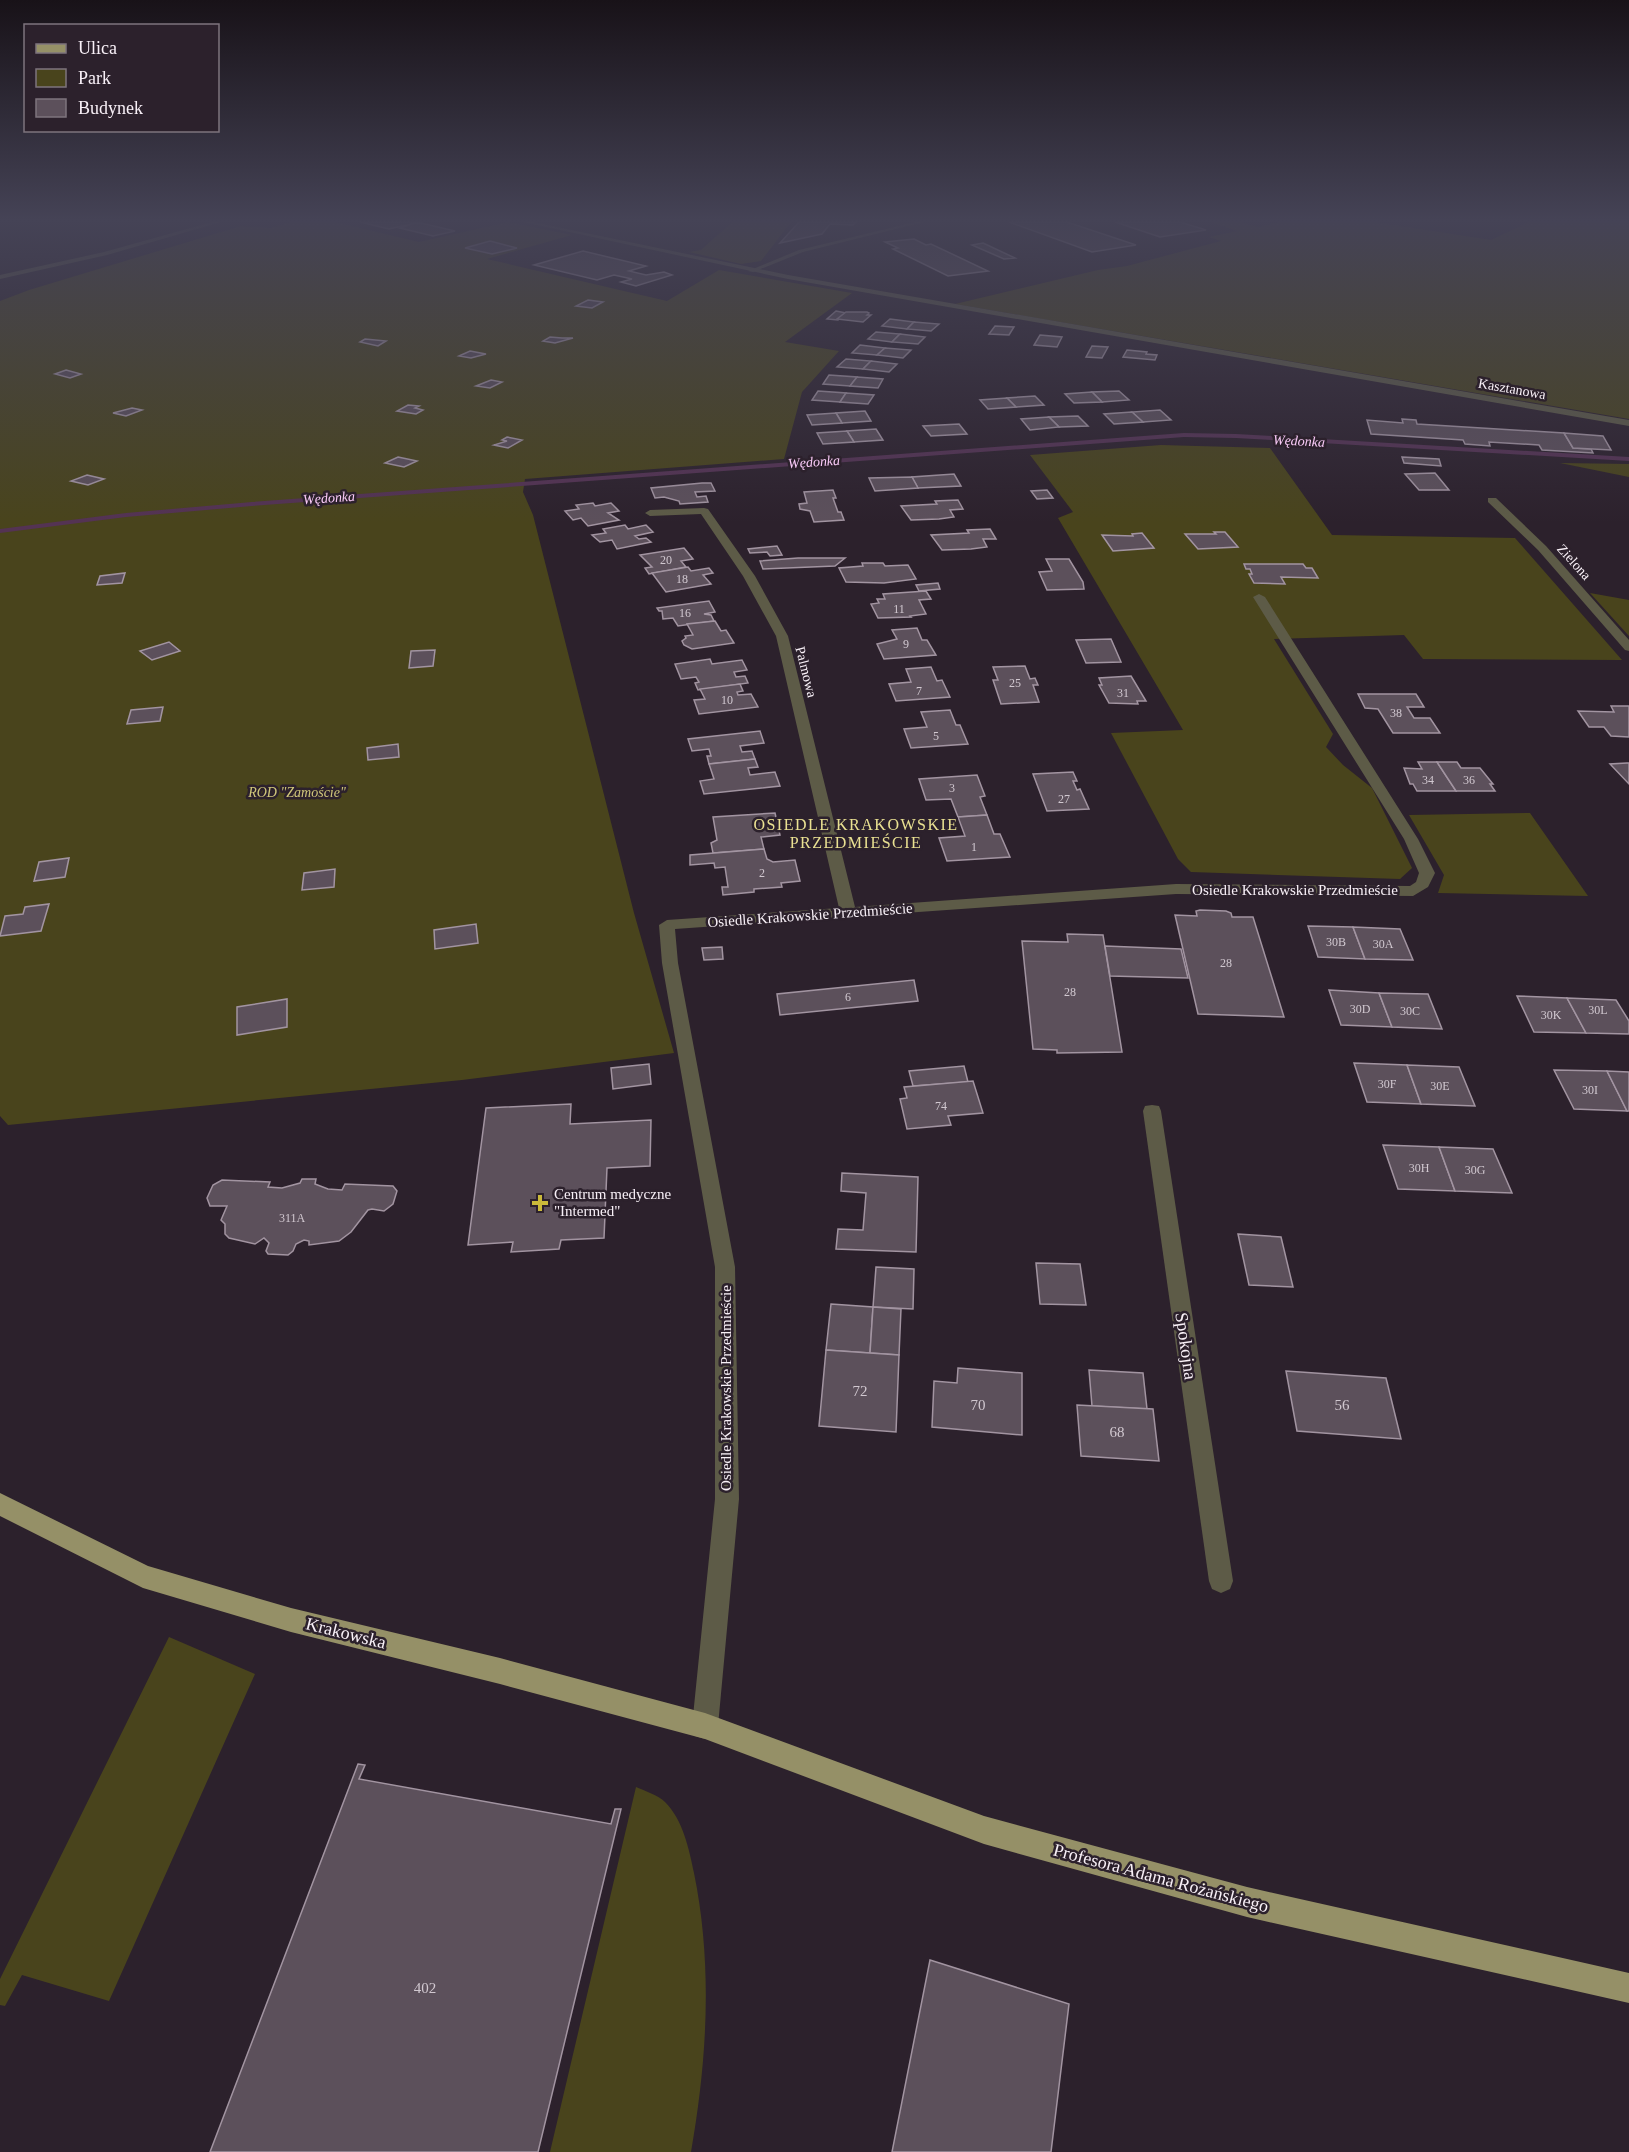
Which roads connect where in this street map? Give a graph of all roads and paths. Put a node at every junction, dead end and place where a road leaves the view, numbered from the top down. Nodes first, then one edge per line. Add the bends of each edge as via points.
1 (1048, 322) edge
2 (1629, 423) edge
3 (1492, 500) dead end
4 (650, 513) dead end
5 (1259, 597) dead end
6 (1629, 647) edge
7 (848, 911) junction
8 (1152, 1111) dead end
9 (0, 1504) edge
10 (1221, 1581) dead end
11 (705, 1726) junction
12 (1629, 1988) edge

1 - 2 street, Kasztanowa
3 - 6 street, Zielona via 1542,549
4 - 7 street, Palmowa via 704,511 749,576 782,636
5 - 7 street, Osiedle Krakowskie Przedmieście via 1411,839 1427,873 1423,884 1413,891 1176,889
7 - 11 street, Osiedle Krakowskie Przedmieście via 667,925 670,963 725,1267 727,1499
8 - 10 street, Spokojna
9 - 11 main road, Krakowska via 143,1576 291,1620
11 - 12 main road, Profesora Adama Rożańskiego via 984,1830 1247,1902

